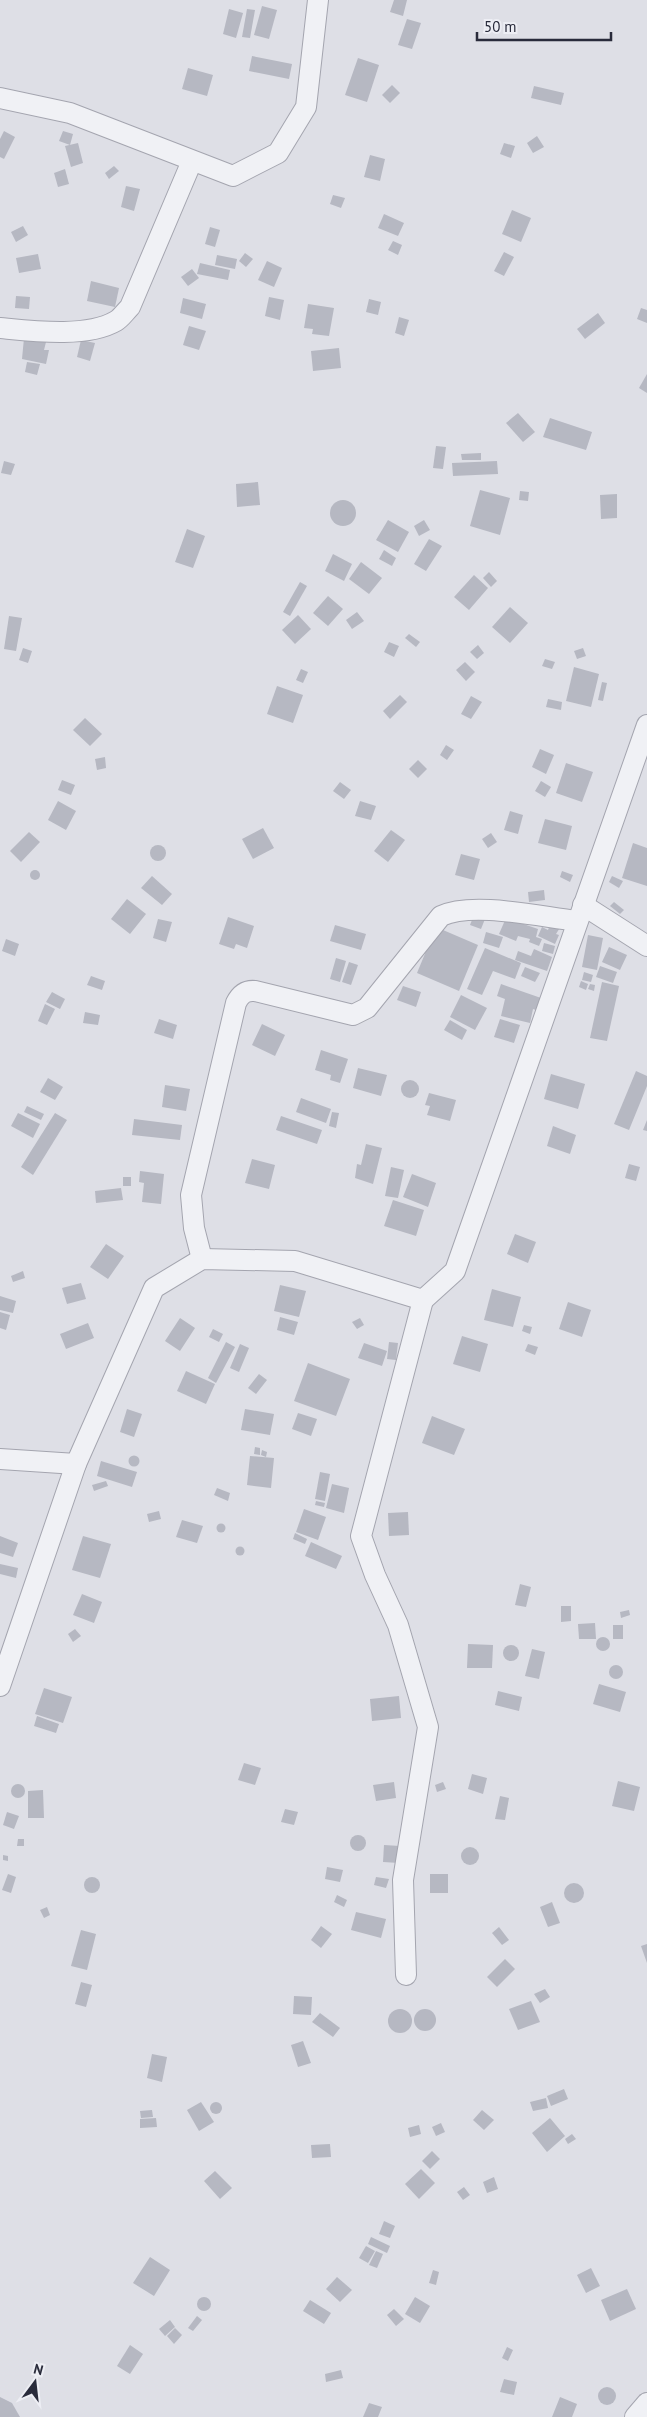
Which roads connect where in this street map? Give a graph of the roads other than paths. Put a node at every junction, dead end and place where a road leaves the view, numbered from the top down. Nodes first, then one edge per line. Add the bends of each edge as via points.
1 (318, 0) edge
2 (0, 98) edge
3 (192, 161) junction
4 (0, 328) edge
5 (647, 725) edge
6 (580, 913) junction
7 (647, 946) edge
8 (202, 1259) junction
9 (423, 1300) junction
10 (0, 1459) edge
11 (76, 1464) junction
12 (0, 1686) edge
13 (406, 1975) dead end
14 (647, 2403) edge
15 (635, 2417) edge

1 - 3 street via 306,107 278,153 233,176
2 - 3 street via 70,113
3 - 4 street via 130,307 117,321 96,329 44,332
5 - 6 street
6 - 7 street
6 - 8 street via 451,911 441,916 367,1008 353,1015 255,991 239,996 191,1195 191,1212
6 - 9 street via 455,1271
8 - 9 street via 296,1261
8 - 11 street via 154,1288
9 - 13 street via 361,1536 398,1625 428,1727 403,1880
10 - 11 street
11 - 12 street
14 - 15 street

